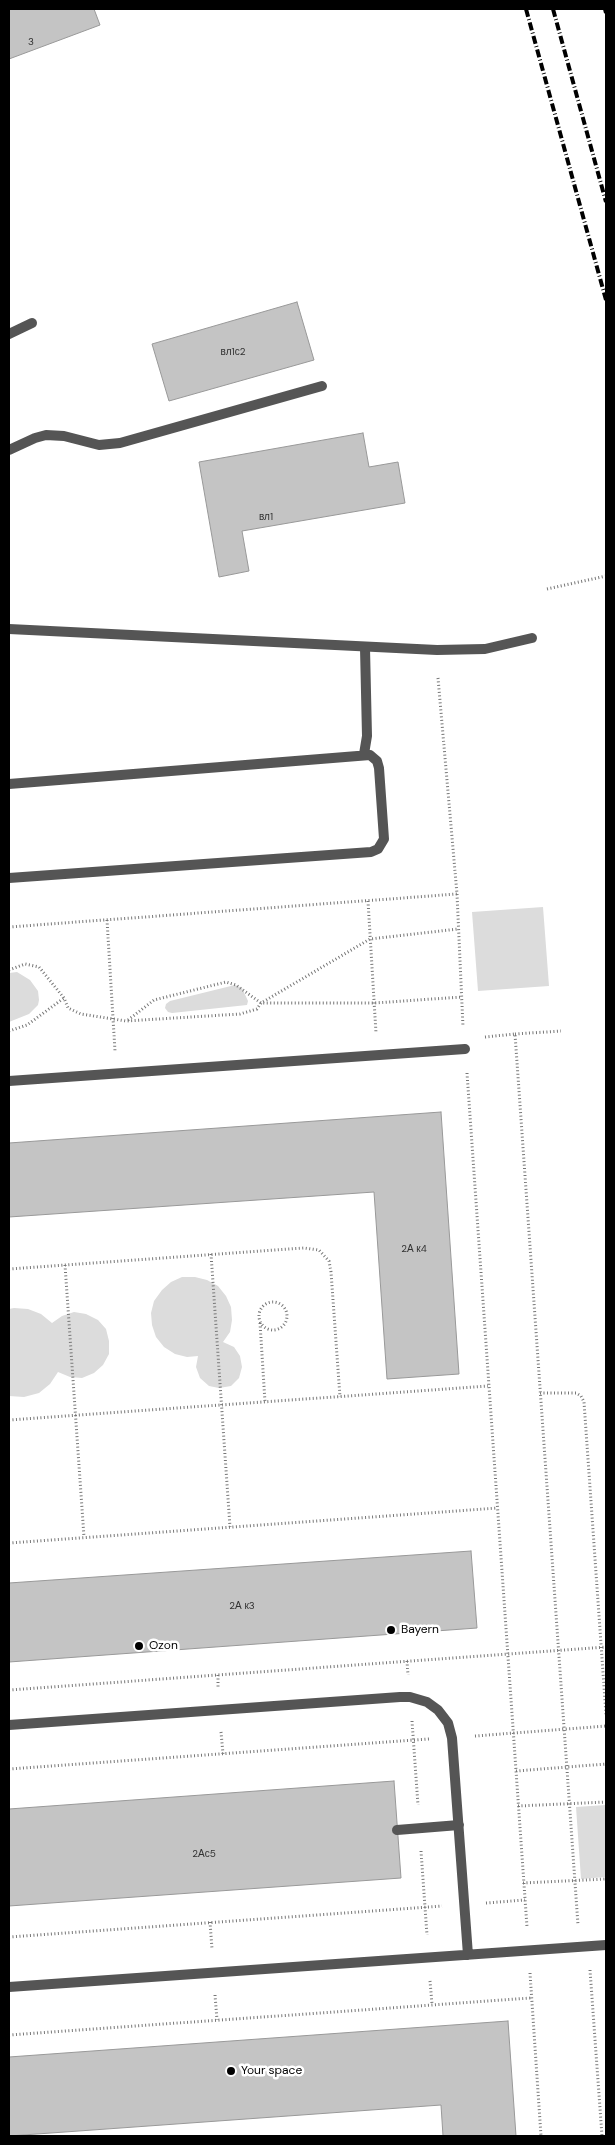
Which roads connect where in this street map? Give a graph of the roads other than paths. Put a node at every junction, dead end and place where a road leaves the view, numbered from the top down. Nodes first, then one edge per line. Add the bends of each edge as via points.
1 (32, 323) dead end
2 (9, 334) edge
3 (322, 386) dead end
4 (9, 450) edge
5 (9, 629) edge
6 (532, 638) dead end
7 (365, 648) junction
8 (364, 754) junction
9 (9, 784) edge
10 (9, 878) edge
11 (465, 1049) road end
12 (9, 1081) edge
13 (9, 1725) edge
14 (459, 1825) junction
15 (397, 1830) dead end
16 (606, 1945) edge
17 (468, 1955) junction
18 (9, 1987) edge

1 - 2 street
3 - 4 street via 120,443 100,445 46,435
5 - 7 street
6 - 7 street via 485,649
7 - 8 street via 367,736
8 - 9 street
8 - 10 street via 374,758 379,768 384,838 378,849 371,852
11 - 12 street
13 - 14 street via 410,1697 427,1702 448,1723
14 - 15 street
14 - 17 street
16 - 17 street
17 - 18 street

